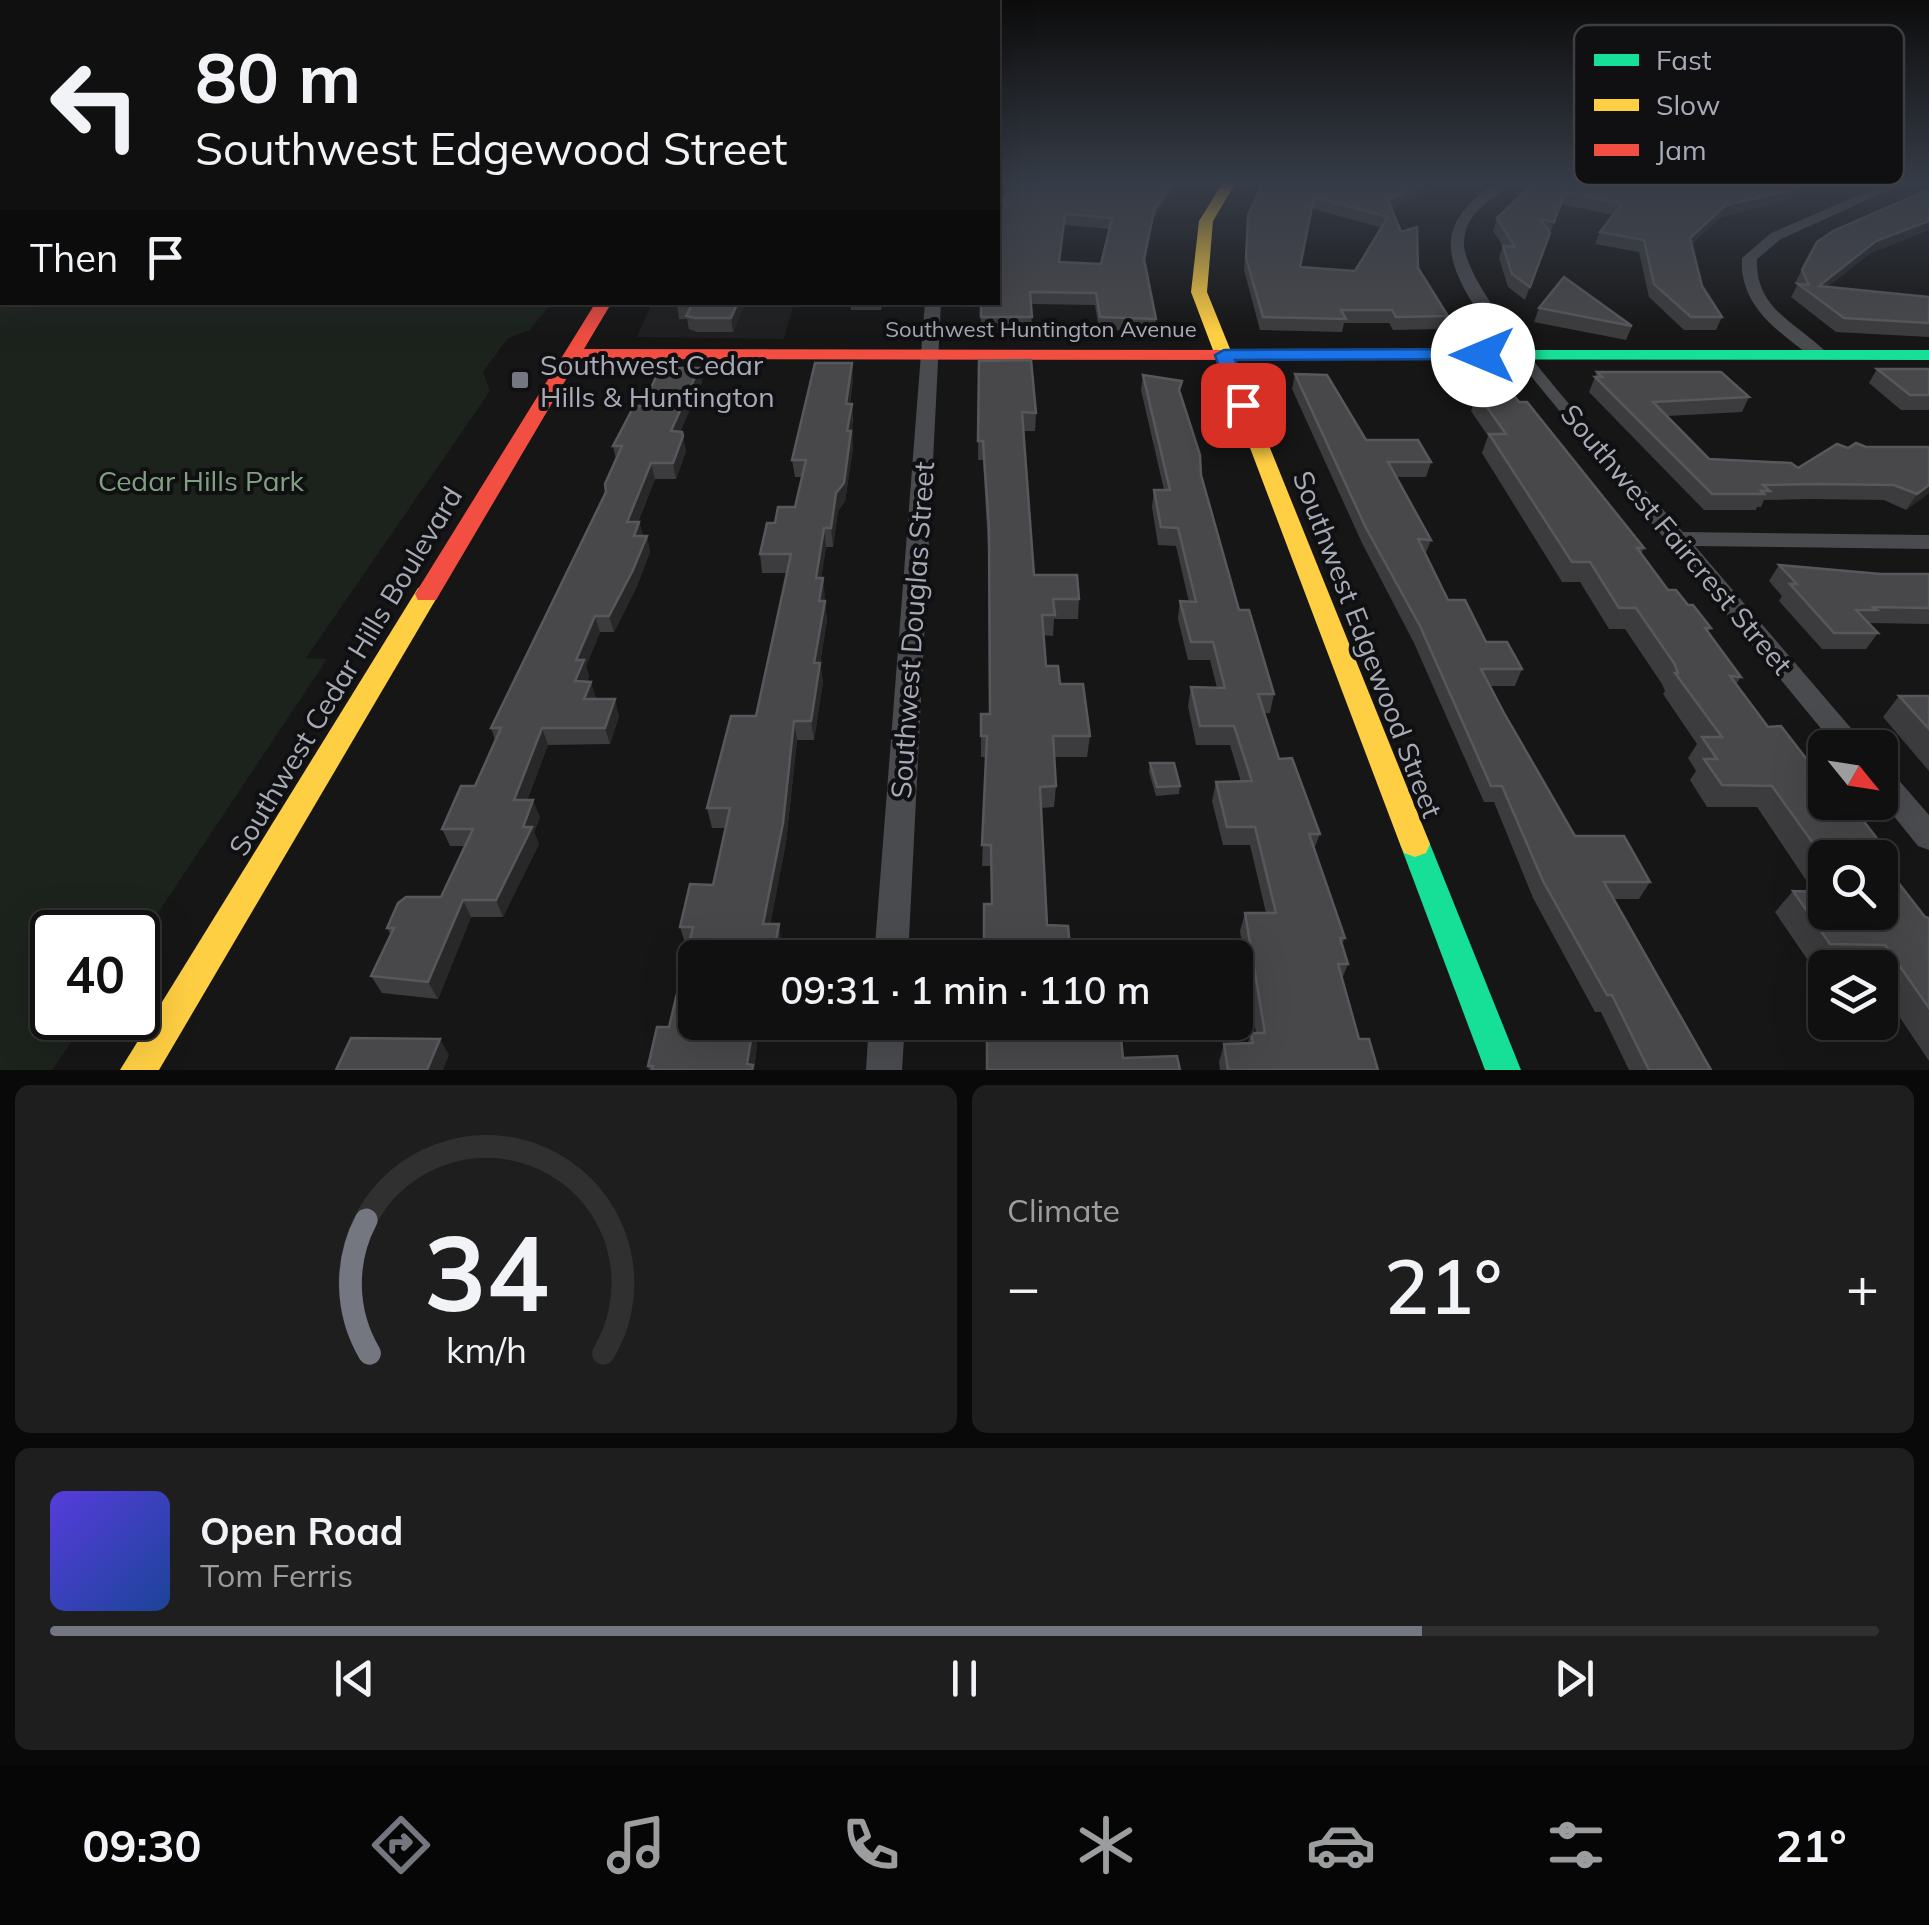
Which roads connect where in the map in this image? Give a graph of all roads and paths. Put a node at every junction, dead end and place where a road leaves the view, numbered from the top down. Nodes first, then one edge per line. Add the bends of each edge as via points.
1 (1203, 234) edge
2 (1457, 234) edge
3 (1781, 234) edge
4 (602, 305) edge
5 (933, 305) edge
6 (572, 354) junction
7 (929, 354) junction
8 (1819, 354) junction
9 (1224, 355) junction
10 (1520, 355) junction
11 (1929, 355) edge
12 (1678, 538) junction
13 (1929, 542) edge
14 (1839, 730) edge
15 (1898, 799) edge
16 (1929, 836) edge
17 (892, 940) edge
18 (886, 1040) edge
19 (138, 1070) edge
20 (884, 1070) edge
21 (1503, 1070) edge

1 - 9 street, Southwest Edgewood Street via 1199,292
2 - 10 street, Southwest Faircrest Street via 1468,288
3 - 8 street via 1750,258 1750,289
4 - 6 street, Southwest Cedar Hills Boulevard
5 - 7 street, Southwest Douglas Street
6 - 7 street, Southwest Huntington Avenue
6 - 19 street, Southwest Cedar Hills Boulevard
7 - 9 street, Southwest Huntington Avenue
7 - 17 street, Southwest Douglas Street
8 - 10 street, Southwest Huntington Avenue
8 - 11 street, Southwest Huntington Avenue
9 - 10 street, Southwest Huntington Avenue
9 - 21 street, Southwest Edgewood Street
10 - 12 street, Southwest Faircrest Street
12 - 13 street
12 - 14 street, Southwest Faircrest Street
15 - 16 street
18 - 20 street

